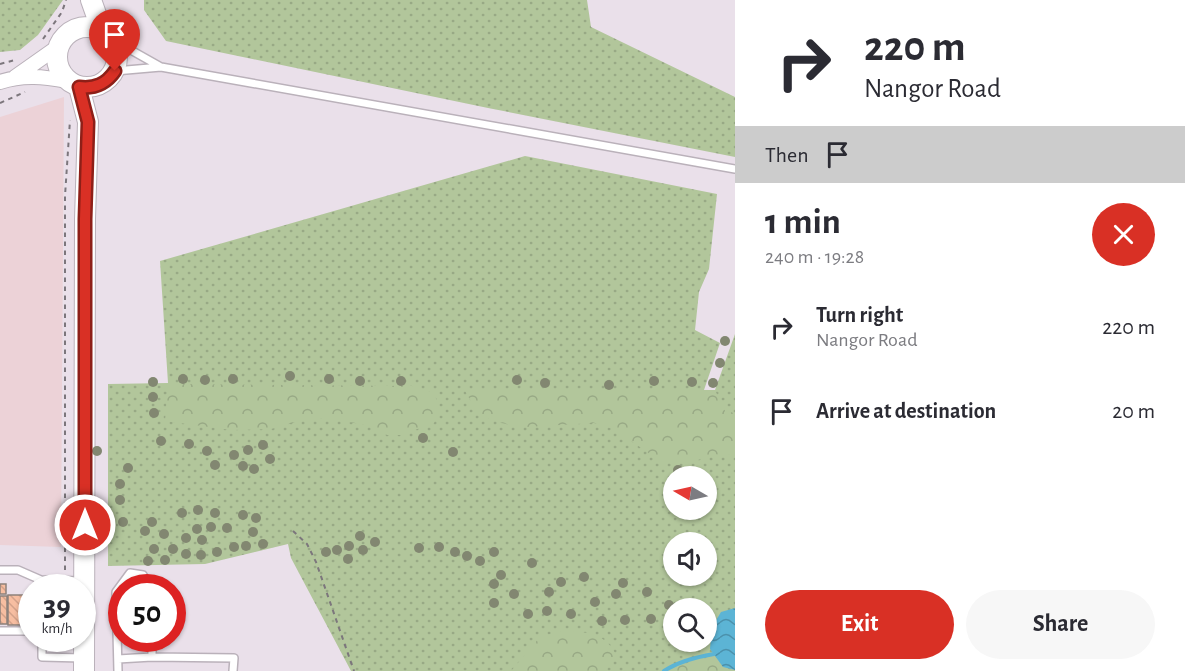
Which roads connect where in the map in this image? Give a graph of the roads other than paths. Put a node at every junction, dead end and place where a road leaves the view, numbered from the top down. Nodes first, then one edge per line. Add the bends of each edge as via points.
1 (82, 0) edge
2 (91, 0) edge
3 (77, 29) junction
4 (107, 35) junction
5 (59, 46) junction
6 (161, 67) junction
7 (110, 76) junction
8 (15, 77) junction
9 (0, 82) edge
10 (74, 84) junction
11 (79, 121) junction
12 (735, 169) edge
13 (0, 570) edge
14 (27, 574) edge
15 (75, 574) edge
16 (0, 631) edge
17 (18, 631) edge
18 (42, 652) edge
19 (118, 652) edge
20 (152, 652) edge
21 (152, 657) junction
22 (118, 659) junction
23 (84, 665) edge
24 (118, 671) edge
25 (233, 671) edge

1 - 3 main road
2 - 4 main road
3 - 4 main road via 87,27
3 - 5 main road via 68,33
4 - 6 lane
4 - 7 main road via 118,58
5 - 8 street
5 - 10 main road via 58,65
6 - 7 lane
6 - 12 lane
7 - 10 main road via 92,87
7 - 11 main road
8 - 9 street
8 - 10 street via 35,76
10 - 11 main road
11 - 15 main road via 85,219
13 - 14 lane
16 - 17 lane
18 - 23 lane via 42,657
19 - 22 lane
20 - 21 lane
21 - 22 lane
21 - 25 lane via 234,658
22 - 24 lane

